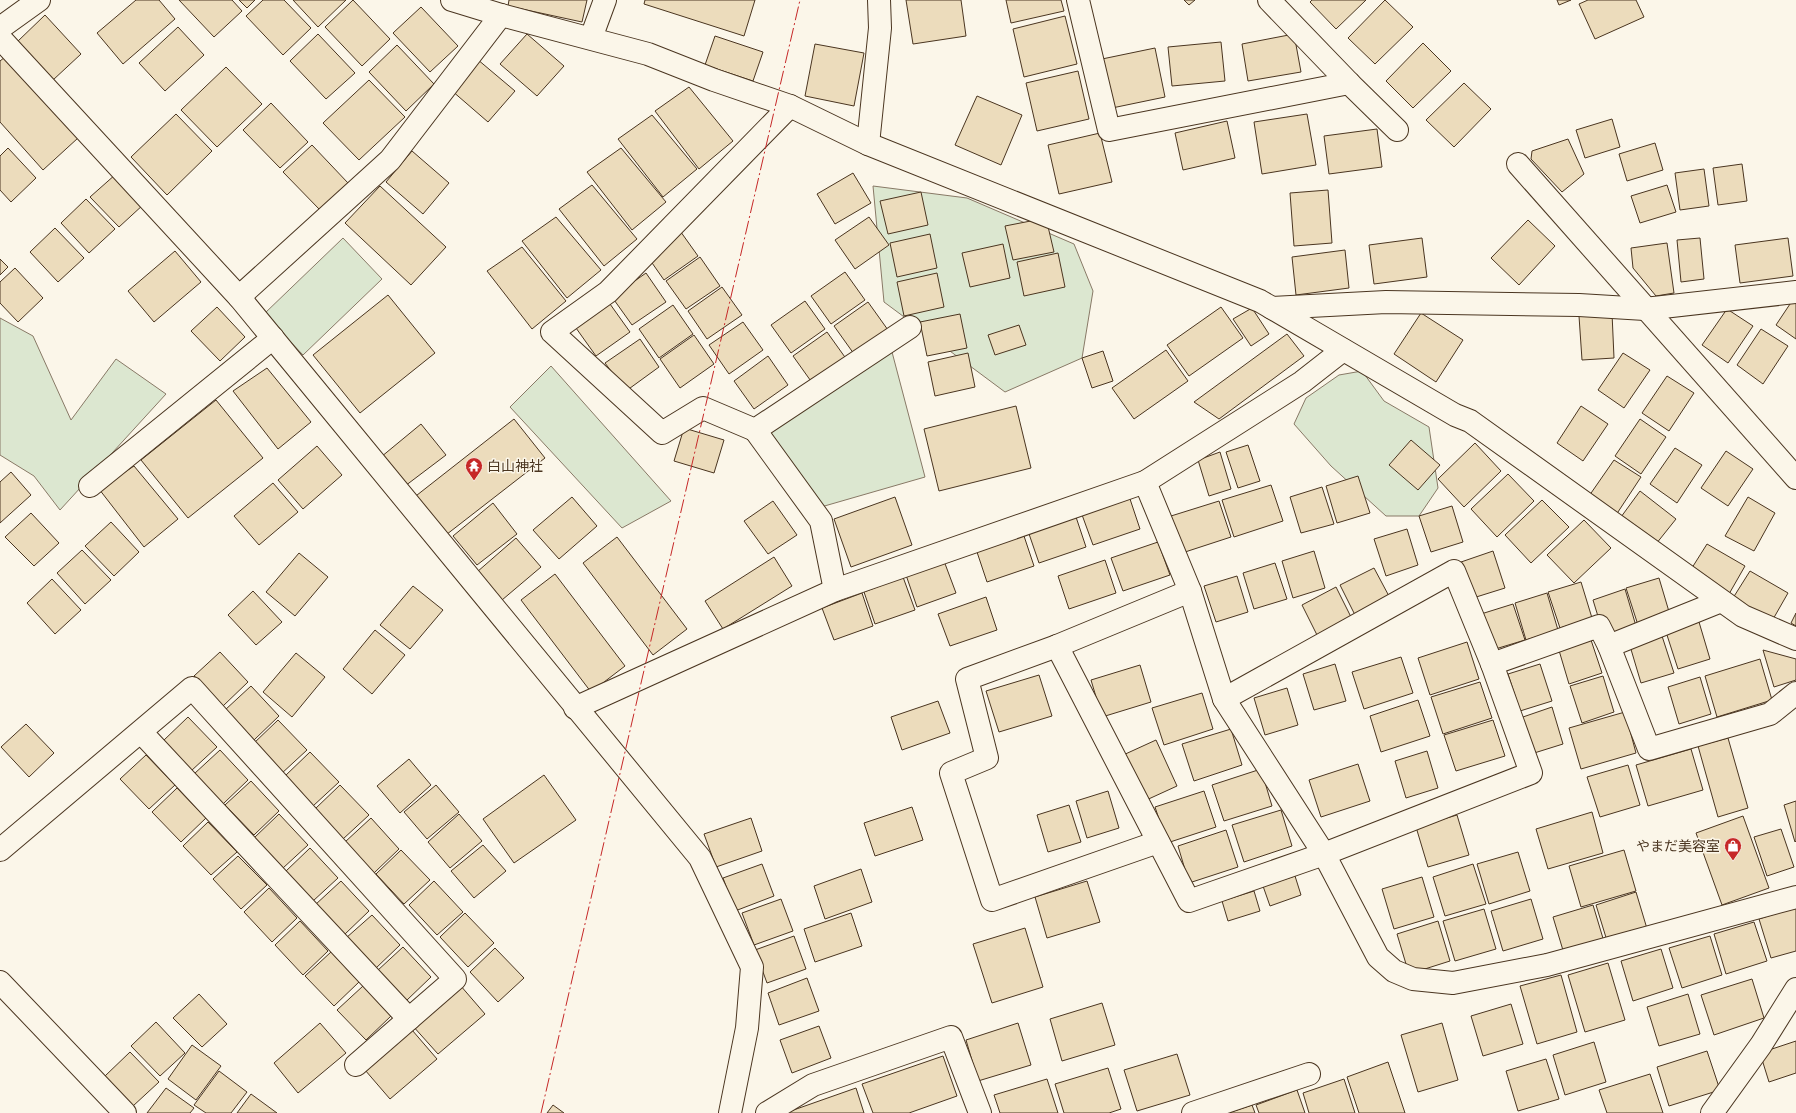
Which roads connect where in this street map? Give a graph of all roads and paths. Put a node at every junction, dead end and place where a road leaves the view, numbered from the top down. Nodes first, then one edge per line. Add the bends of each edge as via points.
1 (39, 0) edge
2 (452, 0) edge
3 (605, 0) edge
4 (879, 0) edge
5 (1078, 0) edge
6 (1269, 0) edge
7 (501, 15) junction
8 (0, 28) edge
9 (0, 38) edge
10 (591, 38) junction
11 (1349, 83) junction
12 (790, 106) junction
13 (1397, 130) dead end
14 (868, 144) junction
15 (1518, 164) dead end
16 (1796, 292) edge
17 (239, 297) junction
18 (1272, 308) junction
19 (1645, 309) junction
20 (910, 327) dead end
21 (273, 338) junction
22 (1343, 350) junction
23 (755, 430) junction
24 (1796, 478) edge
25 (1145, 482) junction
26 (90, 486) dead end
27 (835, 590) junction
28 (1190, 591) junction
29 (1721, 601) junction
30 (1796, 639) edge
31 (1057, 646) junction
32 (1609, 646) junction
33 (1492, 664) junction
34 (1796, 693) edge
35 (1224, 699) junction
36 (575, 708) junction
37 (140, 732) junction
38 (1158, 842) junction
39 (0, 850) edge
40 (1324, 854) junction
41 (1796, 897) edge
42 (0, 982) edge
43 (1796, 989) edge
44 (409, 1019) junction
45 (356, 1065) dead end
46 (1308, 1074) dead end
47 (125, 1113) edge
48 (730, 1113) edge
49 (767, 1113) edge
50 (980, 1113) edge
51 (1193, 1113) edge
52 (1712, 1113) edge

1 - 8 street
2 - 7 street
3 - 10 street
4 - 14 street via 880,28
5 - 11 street via 1109,130
6 - 11 street
7 - 10 street
7 - 17 street via 390,160
9 - 17 street
10 - 12 street via 648,54
11 - 13 street
12 - 14 street
12 - 23 street via 608,292 552,332 662,433 703,408
14 - 18 street
15 - 19 street
16 - 19 street
17 - 21 street
18 - 19 street via 1386,302 1579,305
18 - 22 street
19 - 24 street
20 - 23 street
21 - 26 street
21 - 36 street
22 - 25 street via 1302,382
22 - 29 street via 1455,415 1470,421
23 - 27 street via 821,520
25 - 27 street
25 - 28 street
27 - 36 street
28 - 31 street
28 - 35 street
29 - 30 street via 1743,616
29 - 32 street
31 - 38 street
31 - 38 street via 967,679 987,758 951,773 992,900
32 - 33 street via 1599,626
32 - 34 street via 1650,749 1770,714
33 - 35 street via 1454,571
33 - 40 street via 1531,773
35 - 40 street
36 - 48 street via 700,858 752,967 747,1028
37 - 39 street
37 - 44 street
37 - 44 street via 192,688 455,979
38 - 40 street via 1189,901
40 - 41 street via 1378,957 1394,971 1413,979 1452,983 1547,965
42 - 47 street
43 - 52 street via 1761,1045
44 - 45 street
46 - 51 street
49 - 50 street via 813,1085 951,1037

